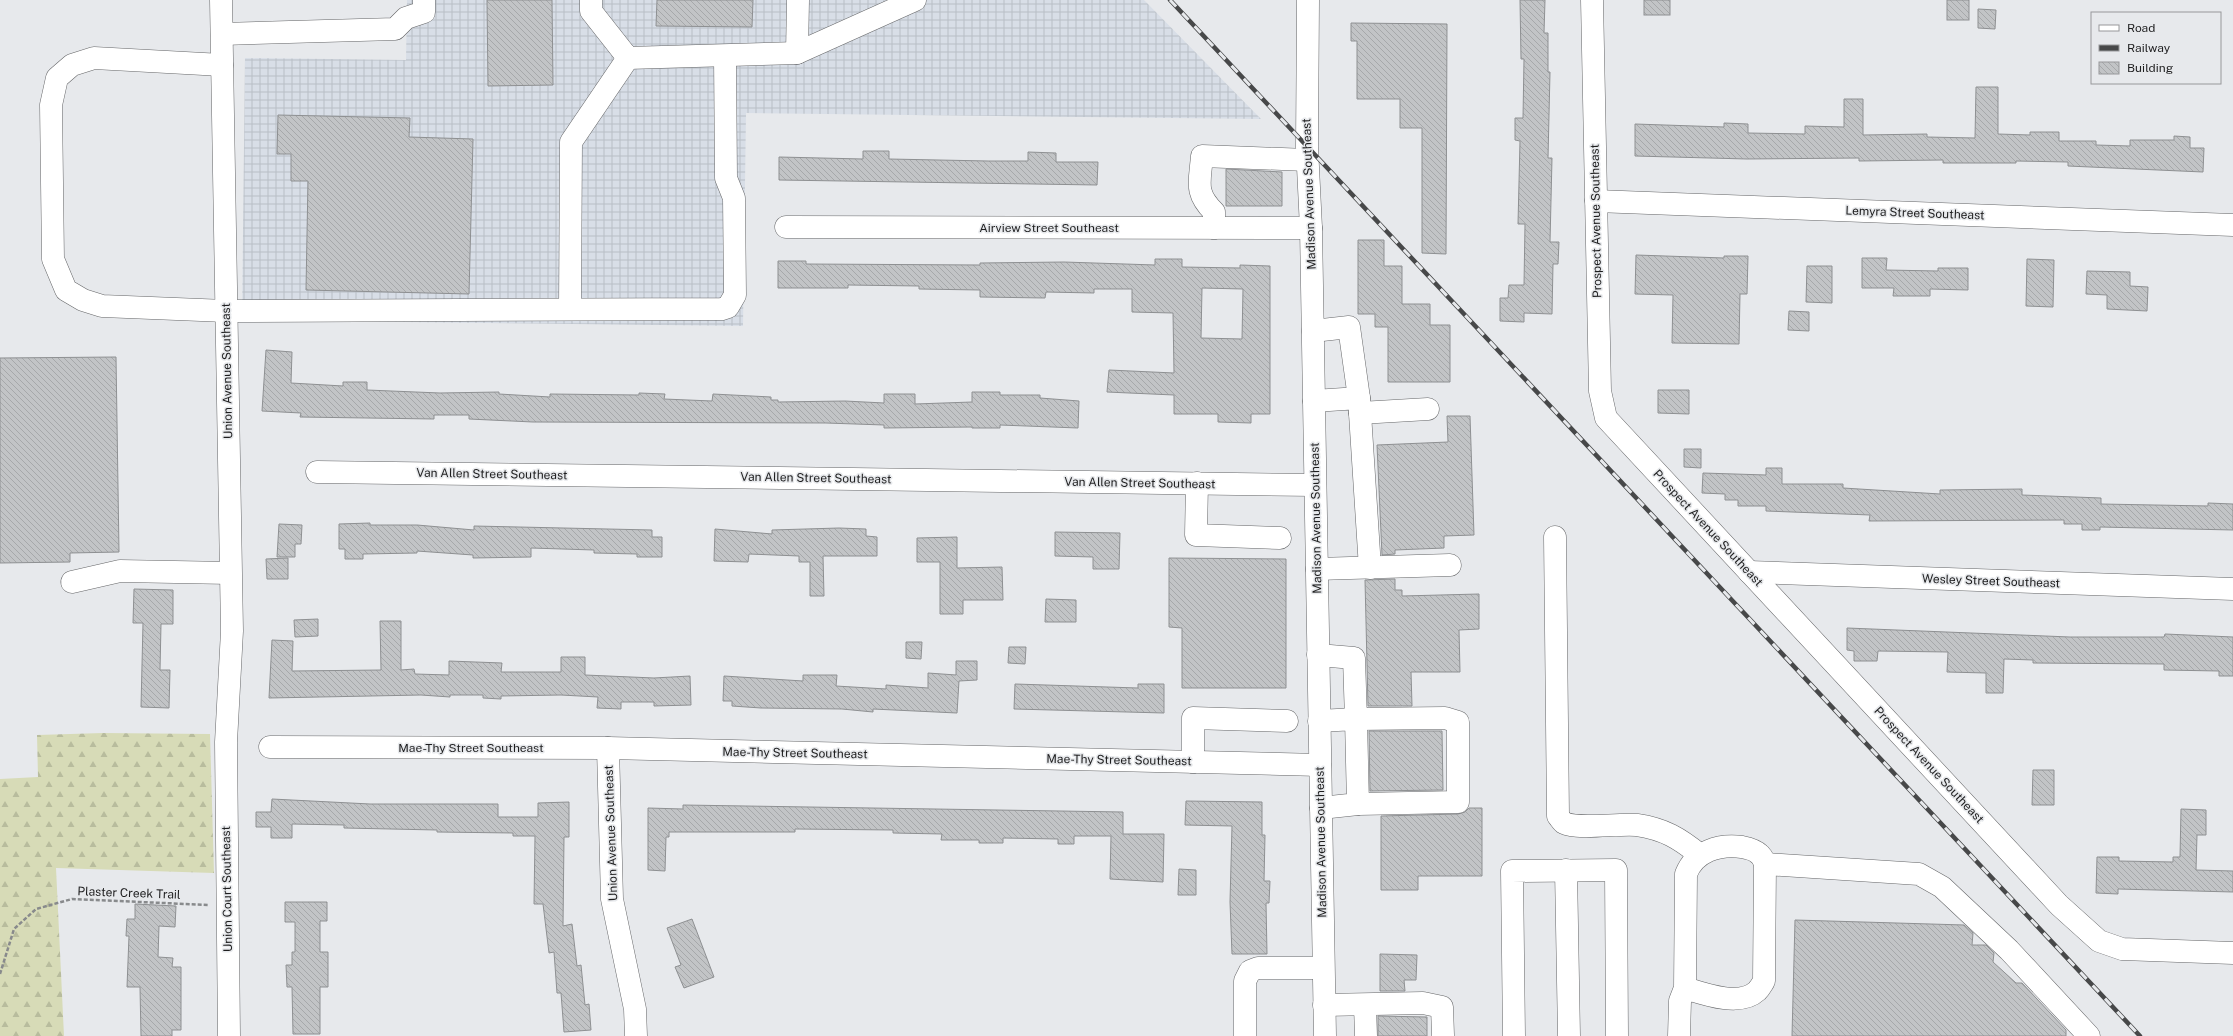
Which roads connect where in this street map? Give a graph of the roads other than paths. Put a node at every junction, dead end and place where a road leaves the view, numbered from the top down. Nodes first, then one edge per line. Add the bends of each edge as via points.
1 (221, 0) edge
2 (591, 0) edge
3 (798, 0) edge
4 (915, 0) edge
5 (1308, 0) edge
6 (1592, 0) edge
7 (424, 6) edge
8 (222, 34) junction
9 (797, 53) junction
10 (725, 56) junction
11 (628, 58) junction
12 (222, 65) junction
13 (1307, 160) junction
14 (1596, 202) junction
15 (2233, 225) edge
16 (786, 227) dead end
17 (1214, 228) junction
18 (1311, 228) junction
19 (570, 309) junction
20 (226, 311) junction
21 (1313, 331) junction
22 (1314, 401) junction
23 (1360, 405) junction
24 (1428, 409) dead end
25 (317, 472) dead end
26 (1197, 483) junction
27 (1315, 485) junction
28 (1555, 537) dead end
29 (1280, 538) dead end
30 (1450, 565) dead end
31 (1370, 568) junction
32 (1317, 570) junction
33 (1749, 572) junction
34 (230, 573) junction
35 (72, 582) dead end
36 (2233, 589) edge
37 (1318, 655) junction
38 (1356, 719) junction
39 (1287, 721) dead end
40 (1319, 721) junction
41 (226, 742) joint
42 (270, 747) dead end
43 (608, 748) junction
44 (1193, 762) junction
45 (1320, 765) junction
46 (1358, 804) junction
47 (1321, 808) junction
48 (1700, 855) junction
49 (1765, 864) junction
50 (1566, 870) junction
51 (2233, 954) edge
52 (1324, 968) junction
53 (1685, 988) junction
54 (1324, 1005) junction
55 (1365, 1005) junction
56 (229, 1036) edge
57 (636, 1036) edge
58 (1245, 1036) edge
59 (1324, 1036) edge
60 (1366, 1036) edge
61 (1443, 1036) edge
62 (1514, 1036) edge
63 (1569, 1036) edge
64 (1617, 1036) edge
65 (1678, 1036) edge
66 (2089, 1036) edge

1 - 8 street, Union Avenue Southeast
2 - 11 street via 591,11
3 - 9 street
4 - 9 street
5 - 13 street, Madison Avenue Southeast
6 - 14 street, Prospect Avenue Southeast
7 - 8 street via 395,29
8 - 12 street, Union Avenue Southeast
9 - 10 street
10 - 11 street
10 - 19 street via 726,178 734,198 735,295 732,302 722,309
11 - 19 street via 571,142
12 - 20 street, Union Avenue Southeast
12 - 20 street via 94,58 72,65 57,78 51,105 53,259 66,290 83,300 102,306
13 - 17 street via 1202,156 1199,191 1203,201 1214,212
13 - 18 street, Madison Avenue Southeast
14 - 15 street, Lemyra Street Southeast
14 - 33 street, Prospect Avenue Southeast via 1600,391 1606,418
16 - 17 street, Airview Street Southeast
17 - 18 street, Airview Street Southeast
18 - 21 street, Madison Avenue Southeast
19 - 20 street
20 - 34 street, Union Avenue Southeast
21 - 22 street, Madison Avenue Southeast
21 - 23 street via 1349,327
22 - 23 street
22 - 27 street, Madison Avenue Southeast
23 - 24 street
23 - 31 street
25 - 26 street, Van Allen Street Southeast
26 - 27 street, Van Allen Street Southeast
26 - 29 street via 1196,535
27 - 32 street, Madison Avenue Southeast
28 - 48 street via 1558,816 1564,822 1574,825 1637,825 1664,832 1680,838
30 - 31 street
31 - 32 street
32 - 37 street, Madison Avenue Southeast
33 - 36 street, Wesley Street Southeast
33 - 51 street, Prospect Avenue Southeast via 2053,899 2099,941 2122,949
34 - 35 street via 120,571
34 - 41 street, Union Avenue Southeast via 232,631
37 - 38 street via 1354,658
37 - 40 street, Madison Avenue Southeast
38 - 40 street
38 - 46 street
38 - 46 street via 1445,718 1458,722 1458,802
39 - 44 street via 1194,718
40 - 45 street, Madison Avenue Southeast
41 - 56 street, Union Court Southeast
42 - 43 street, Mae-Thy Street Southeast
43 - 44 street, Mae-Thy Street Southeast
43 - 57 street, Union Avenue Southeast via 612,899 635,1009
44 - 45 street, Mae-Thy Street Southeast
45 - 47 street, Madison Avenue Southeast
46 - 47 street
47 - 52 street, Madison Avenue Southeast
48 - 49 street via 1712,849 1728,846 1747,848 1759,854
48 - 53 street via 1690,863 1686,874
49 - 53 street via 1764,980 1757,992 1741,998 1719,999
49 - 66 street via 1919,874 1942,887 2009,950
50 - 62 street via 1512,871
50 - 63 street
50 - 64 street via 1616,870
52 - 54 street, Madison Avenue Southeast
52 - 58 street via 1258,968 1250,971 1245,981
53 - 65 street via 1680,1001
54 - 55 street
54 - 59 street, Madison Avenue Southeast
55 - 60 street
55 - 61 street via 1423,1003 1442,1007

